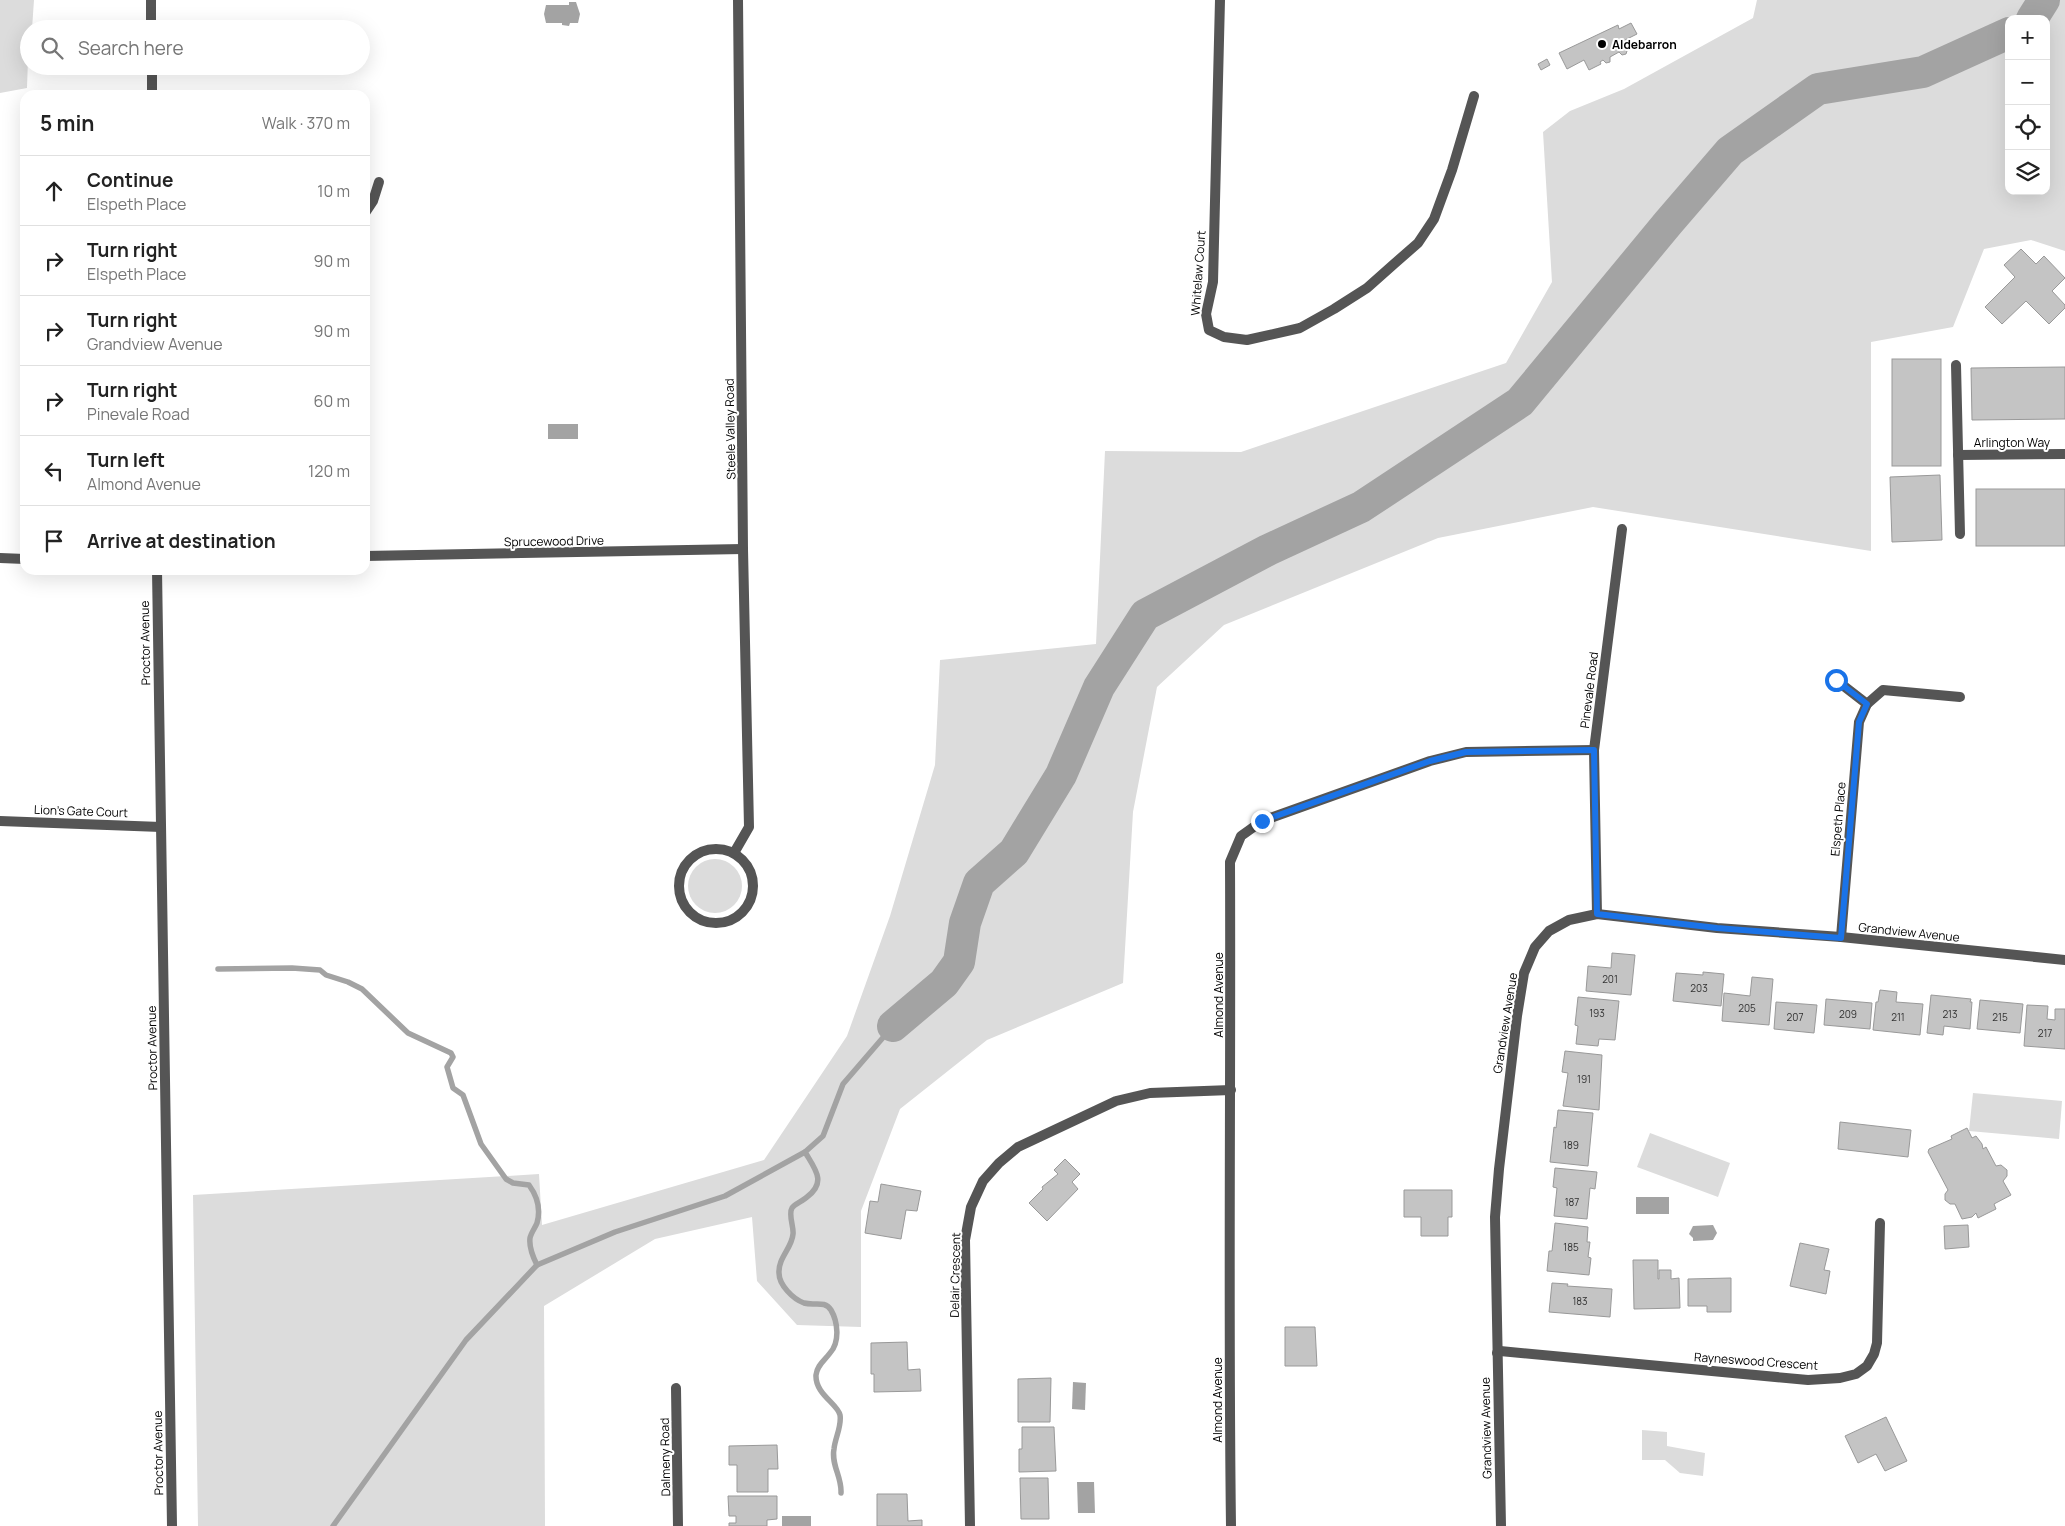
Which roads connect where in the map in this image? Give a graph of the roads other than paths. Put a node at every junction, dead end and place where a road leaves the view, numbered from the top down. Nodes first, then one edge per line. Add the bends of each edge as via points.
1 (151, 0) edge
2 (738, 0) edge
3 (1220, 0) edge
4 (151, 20) edge
5 (152, 75) edge
6 (152, 90) edge
7 (1474, 96) dead end
8 (379, 182) dead end
9 (370, 206) edge
10 (1956, 365) dead end
11 (2065, 454) edge
12 (1958, 455) junction
13 (1622, 529) dead end
14 (1960, 534) dead end
15 (743, 549) junction
16 (370, 556) edge
17 (0, 558) edge
18 (20, 559) edge
19 (157, 575) edge
20 (1836, 680) dead end
21 (1960, 697) dead end
22 (1867, 704) junction
23 (1594, 750) junction
24 (0, 821) edge
25 (161, 827) junction
26 (734, 853) junction
27 (1597, 914) junction
28 (1841, 938) junction
29 (2065, 960) edge
30 (1231, 1090) junction
31 (1880, 1223) dead end
32 (1497, 1353) junction
33 (676, 1388) dead end
34 (172, 1526) edge
35 (678, 1526) edge
36 (970, 1526) edge
37 (1231, 1526) edge
38 (1501, 1526) edge

1 - 4 street
2 - 15 street, Steele Valley Road
3 - 7 street, Whitelaw Court via 1213,282 1206,314 1209,330 1224,338 1247,340 1300,328 1367,288 1418,243 1434,219
5 - 6 street
8 - 9 street
10 - 12 street, Arlington Way
11 - 12 street, Arlington Way
12 - 14 street, Arlington Way
13 - 23 street, Pinevale Road
15 - 16 street, Sprucewood Drive
15 - 26 street, Steele Valley Road via 749,826
17 - 18 street
19 - 25 street, Proctor Avenue
20 - 22 street
21 - 22 street via 1883,690
22 - 28 street, Elspeth Place via 1859,722
23 - 27 street, Pinevale Road
23 - 30 street, Almond Avenue via 1466,752 1430,761 1262,821 1241,836 1230,862
24 - 25 street, Lion's Gate Court
25 - 34 street, Proctor Avenue
26 - 26 street via 750,870 753,884 751,899 743,912 731,920 717,924 703,921 690,913 682,902 678,887 681,873 688,860 700,852 715,848
27 - 28 street, Grandview Avenue
27 - 32 street, Grandview Avenue via 1569,920 1549,931 1535,947 1524,973 1498,1169 1495,1217
28 - 29 street, Grandview Avenue
30 - 36 street, Delair Crescent via 1150,1093 1116,1101 1018,1147 983,1181 971,1207 965,1240
30 - 37 street, Almond Avenue
31 - 32 street, Rayneswood Crescent via 1877,1343 1867,1366 1856,1374 1808,1380
32 - 38 street, Grandview Avenue
33 - 35 street, Dalmeny Road

